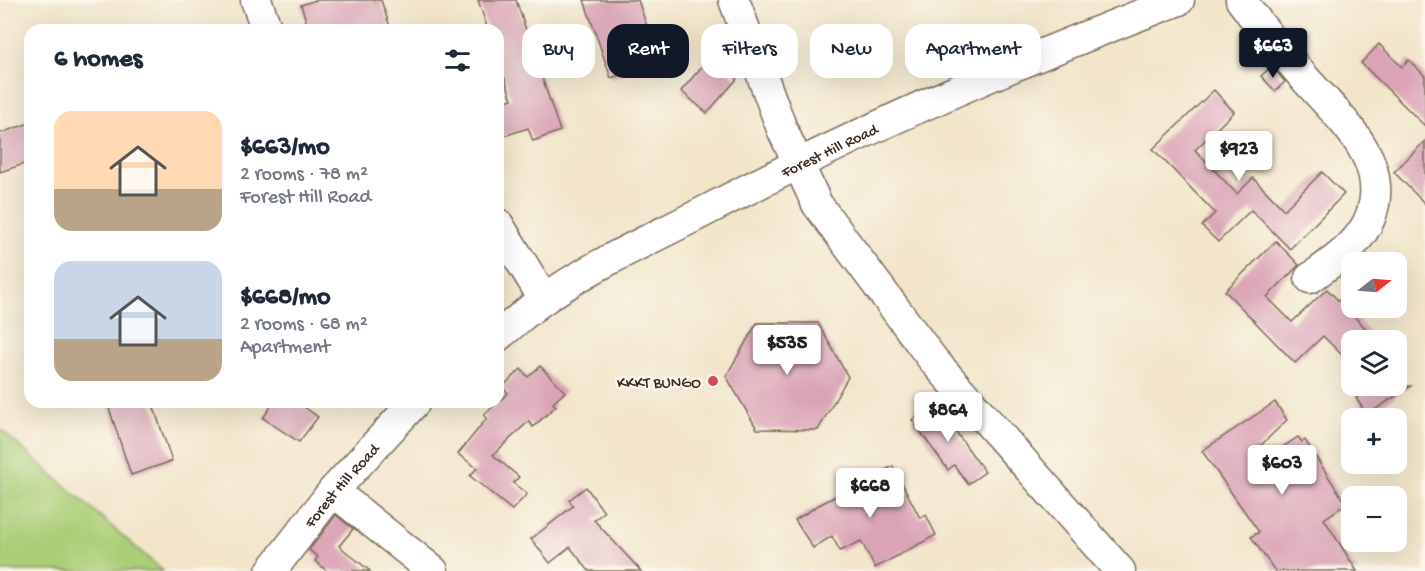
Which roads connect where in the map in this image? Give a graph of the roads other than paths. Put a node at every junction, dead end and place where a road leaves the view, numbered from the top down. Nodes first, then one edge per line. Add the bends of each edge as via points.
1 (256, 0) edge
2 (734, 0) edge
3 (1179, 0) edge
4 (1241, 0) edge
5 (265, 24) edge
6 (796, 164) junction
7 (504, 234) edge
8 (1311, 278) dead end
9 (544, 299) junction
10 (504, 331) edge
11 (409, 408) edge
12 (333, 491) junction
13 (1110, 568) edge
14 (271, 571) edge
15 (433, 571) edge

1 - 5 street
2 - 6 street
3 - 6 street, Forest Hill Road via 1101,29
4 - 8 street via 1336,112 1373,170 1372,214 1350,246
6 - 9 street, Forest Hill Road
6 - 13 street via 817,204 934,361
7 - 9 street
9 - 10 street, Forest Hill Road
11 - 12 street, Forest Hill Road
12 - 14 street, Forest Hill Road
12 - 15 street

